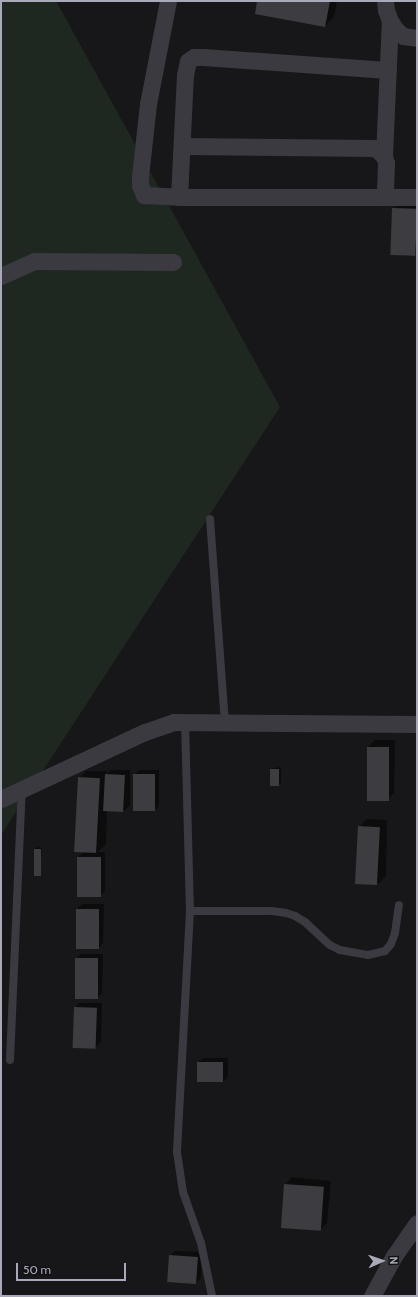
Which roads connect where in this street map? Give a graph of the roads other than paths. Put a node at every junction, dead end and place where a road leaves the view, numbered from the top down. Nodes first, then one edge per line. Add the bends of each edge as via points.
1 (168, 1) edge
2 (386, 1) edge
3 (390, 21) junction
4 (417, 38) edge
5 (388, 70) junction
6 (182, 146) junction
7 (384, 156) junction
8 (179, 197) junction
9 (384, 197) junction
10 (417, 197) edge
11 (173, 262) dead end
12 (1, 276) edge
13 (210, 519) dead end
14 (185, 721) junction
15 (225, 722) junction
16 (417, 724) edge
17 (22, 790) junction
18 (1, 799) edge
19 (398, 904) dead end
20 (190, 911) junction
21 (10, 1060) dead end
22 (417, 1223) edge
23 (212, 1296) edge
24 (372, 1296) edge

1 - 8 street via 148,104 140,186 144,195
2 - 3 street
3 - 4 street via 403,36
3 - 5 street
5 - 6 street via 194,57 188,61 184,75
5 - 7 street
6 - 7 street via 374,148
6 - 8 street
7 - 9 street
8 - 9 street
9 - 10 street
11 - 12 street via 34,261
13 - 15 lane
14 - 15 street
14 - 17 street via 145,732
14 - 20 lane
15 - 16 street
17 - 18 street
17 - 21 lane
19 - 20 lane via 395,933 391,944 385,951 368,956 340,950 330,945 305,922 286,913
20 - 23 lane via 177,1152 183,1192 201,1243
22 - 24 street via 394,1256

